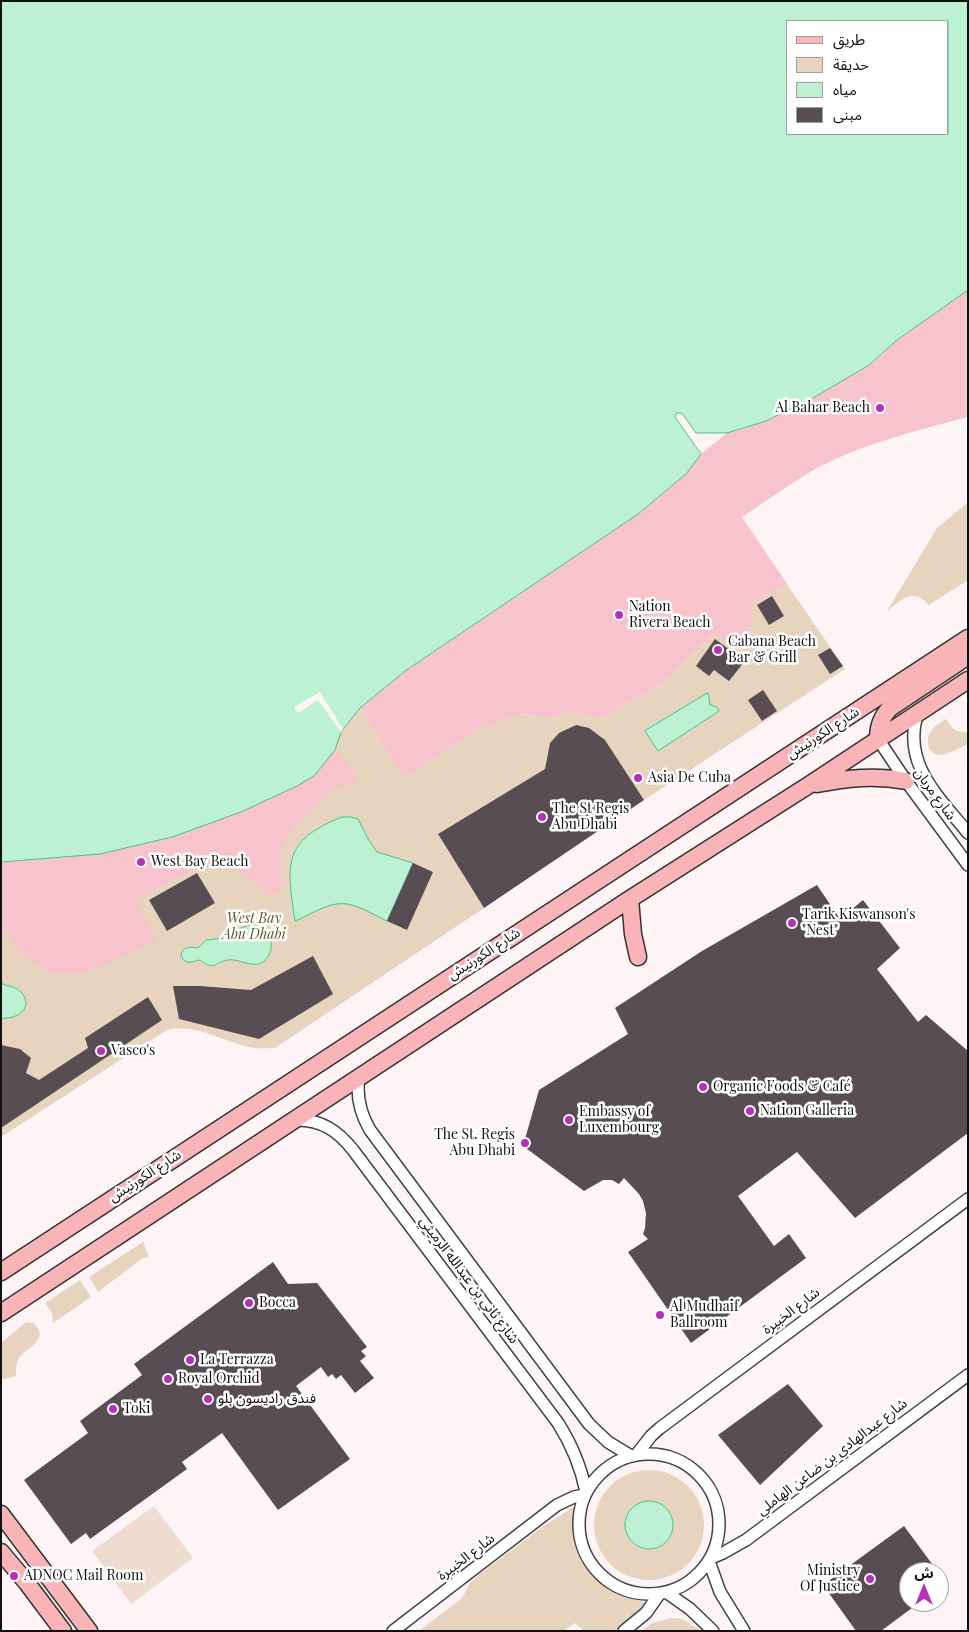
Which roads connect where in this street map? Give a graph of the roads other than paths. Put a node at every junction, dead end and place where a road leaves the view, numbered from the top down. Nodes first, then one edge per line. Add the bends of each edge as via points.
1 (968, 638) edge
2 (968, 656) edge
3 (968, 680) edge
4 (918, 712) junction
5 (878, 739) junction
6 (906, 780) junction
7 (810, 785) junction
8 (968, 833) edge
9 (968, 865) edge
10 (630, 899) junction
11 (638, 957) dead end
12 (359, 1077) junction
13 (294, 1120) junction
14 (968, 1199) edge
15 (1, 1272) edge
16 (1, 1313) edge
17 (968, 1375) edge
18 (634, 1455) junction
19 (585, 1494) junction
20 (1, 1514) edge
21 (1, 1552) edge
22 (710, 1560) junction
23 (663, 1593) junction
24 (63, 1631) edge
25 (89, 1631) edge
26 (393, 1631) edge
27 (624, 1631) edge
28 (713, 1631) edge
29 (744, 1631) edge

1 - 15 main road, شارع الكورنيش
2 - 5 main road via 890,708 880,720
3 - 4 main road
4 - 5 main road
4 - 8 street, شارع مربان via 913,739 918,764
5 - 6 street, شارع مربان
5 - 7 main road
6 - 7 main road via 870,776
6 - 9 street, شارع مربان
7 - 10 main road
10 - 11 main road
10 - 12 main road
12 - 13 main road
12 - 18 street, شارع ثاني بن عبدالله الرميثي via 359,1102 370,1130 589,1424 608,1442
13 - 16 main road
13 - 19 street, شارع ثاني بن عبدالله الرميثي via 318,1122 344,1139 558,1424 579,1464
14 - 18 street, شارع الخبيرة via 660,1428
17 - 22 street, شارع عبدالهادي بن ضاعن الهاملي via 746,1540
18 - 19 street via 619,1460 600,1473
18 - 22 street via 651,1453 676,1458 707,1483 714,1495 720,1520 718,1540
19 - 23 street via 580,1506 578,1531 592,1566 622,1589 635,1593
19 - 26 street, شارع الخبيرة via 557,1505
20 - 25 main road
21 - 24 main road
22 - 23 street via 691,1581
22 - 29 street via 720,1592
23 - 27 street
23 - 28 street via 690,1608

